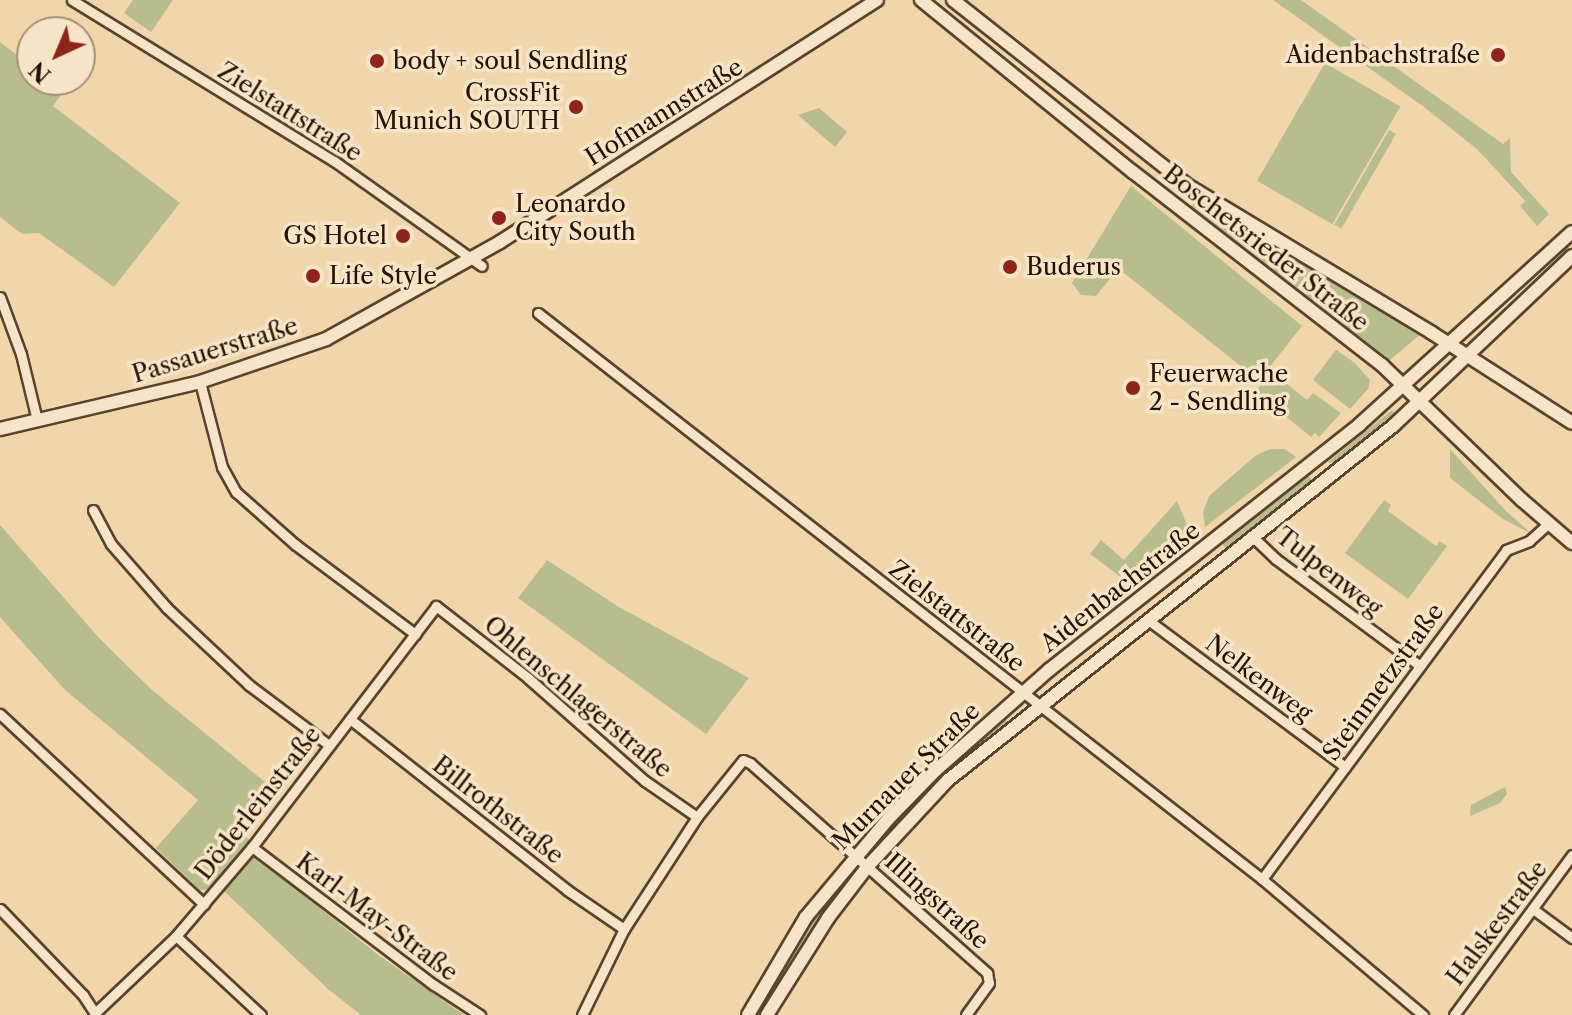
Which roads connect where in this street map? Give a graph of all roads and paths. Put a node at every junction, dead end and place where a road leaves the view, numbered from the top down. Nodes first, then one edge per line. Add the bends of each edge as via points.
1 (72, 0) edge
2 (877, 0) edge
3 (921, 0) edge
4 (953, 0) edge
5 (1572, 232) edge
6 (1572, 256) edge
7 (477, 262) junction
8 (0, 297) edge
9 (538, 313) dead end
10 (1449, 345) junction
11 (1468, 357) junction
12 (200, 382) junction
13 (1404, 385) junction
14 (1421, 400) junction
15 (37, 420) junction
16 (1572, 423) edge
17 (0, 429) edge
18 (1312, 463) junction
19 (1327, 480) junction
20 (93, 510) dead end
21 (1548, 524) junction
22 (1254, 538) junction
23 (1572, 543) edge
24 (1208, 547) junction
25 (1221, 564) junction
26 (436, 606) joint
27 (1148, 620) junction
28 (415, 634) junction
29 (1420, 666) junction
30 (1022, 693) junction
31 (1043, 709) junction
32 (0, 714) edge
33 (350, 719) junction
34 (329, 745) junction
35 (1345, 767) junction
36 (697, 817) junction
37 (252, 847) junction
38 (856, 855) junction
39 (1572, 855) edge
40 (868, 866) junction
41 (1262, 879) junction
42 (204, 904) junction
43 (0, 909) edge
44 (1533, 909) junction
45 (624, 929) junction
46 (176, 936) junction
47 (1572, 938) edge
48 (96, 1014) edge
49 (261, 1015) edge
50 (480, 1015) edge
51 (582, 1015) edge
52 (748, 1015) edge
53 (767, 1015) edge
54 (966, 1015) edge
55 (1423, 1015) edge
56 (1454, 1015) edge

1 - 7 street, Zielstattstraße via 334,161
2 - 7 main road, Hofmannstraße
3 - 13 main road, Boschetsrieder Straße
4 - 10 main road, Boschetsrieder Straße via 1187,185
5 - 10 main road, Aidenbachstraße
6 - 11 main road, Aidenbachstraße
7 - 12 main road, Passauerstraße via 326,339
8 - 15 street
9 - 30 street, Zielstattstraße
10 - 11 main road, Boschetsrieder Straße
10 - 13 main road, Aidenbachstraße
11 - 14 main road, Aidenbachstraße
11 - 16 main road, Boschetsrieder Straße
12 - 15 main road, Passauerstraße
12 - 28 street via 222,467 236,492 296,545
13 - 14 main road, Boschetsrieder Straße
13 - 18 main road, Aidenbachstraße
14 - 19 main road, Aidenbachstraße
14 - 21 main road, Boschetsrieder Straße
15 - 17 main road, Passauerstraße
18 - 19 main road
18 - 24 main road, Aidenbachstraße
19 - 22 main road, Aidenbachstraße
20 - 34 street via 111,544 167,608 249,685
21 - 23 main road, Boschetsrieder Straße
21 - 29 street, Steinmetzstraße via 1529,541 1506,550
22 - 25 main road, Aidenbachstraße
22 - 29 street, Tulpenweg
24 - 25 main road
24 - 30 main road, Aidenbachstraße
25 - 27 main road, Aidenbachstraße
26 - 28 street, Döderleinstraße
26 - 36 street, Ohlenschlagerstraße via 645,781
27 - 31 main road, Aidenbachstraße
27 - 35 street, Nelkenweg
28 - 33 street, Döderleinstraße
29 - 35 street, Steinmetzstraße
30 - 31 street, Zielstattstraße
30 - 38 main road, Murnauer Straße via 936,770
31 - 40 main road, Murnauer Straße via 948,780
31 - 41 street, Zielstattstraße
32 - 42 street
33 - 34 street, Döderleinstraße
33 - 45 street, Billrothstraße
34 - 37 street, Döderleinstraße
35 - 41 street, Steinmetzstraße
36 - 38 street, Illingstraße via 743,760
36 - 45 street
37 - 42 street, Döderleinstraße
37 - 50 street, Karl-May-Straße
38 - 40 street, Illingstraße
38 - 52 main road, Murnauer Straße via 806,917
39 - 44 street, Halskestraße
40 - 53 main road, Murnauer Straße
40 - 54 street, Illingstraße via 987,973 989,983
41 - 55 street, Zielstattstraße
42 - 46 street, Döderleinstraße
43 - 48 street
44 - 47 street
44 - 56 street, Halskestraße
45 - 51 street
46 - 48 street, Döderleinstraße
46 - 49 street

